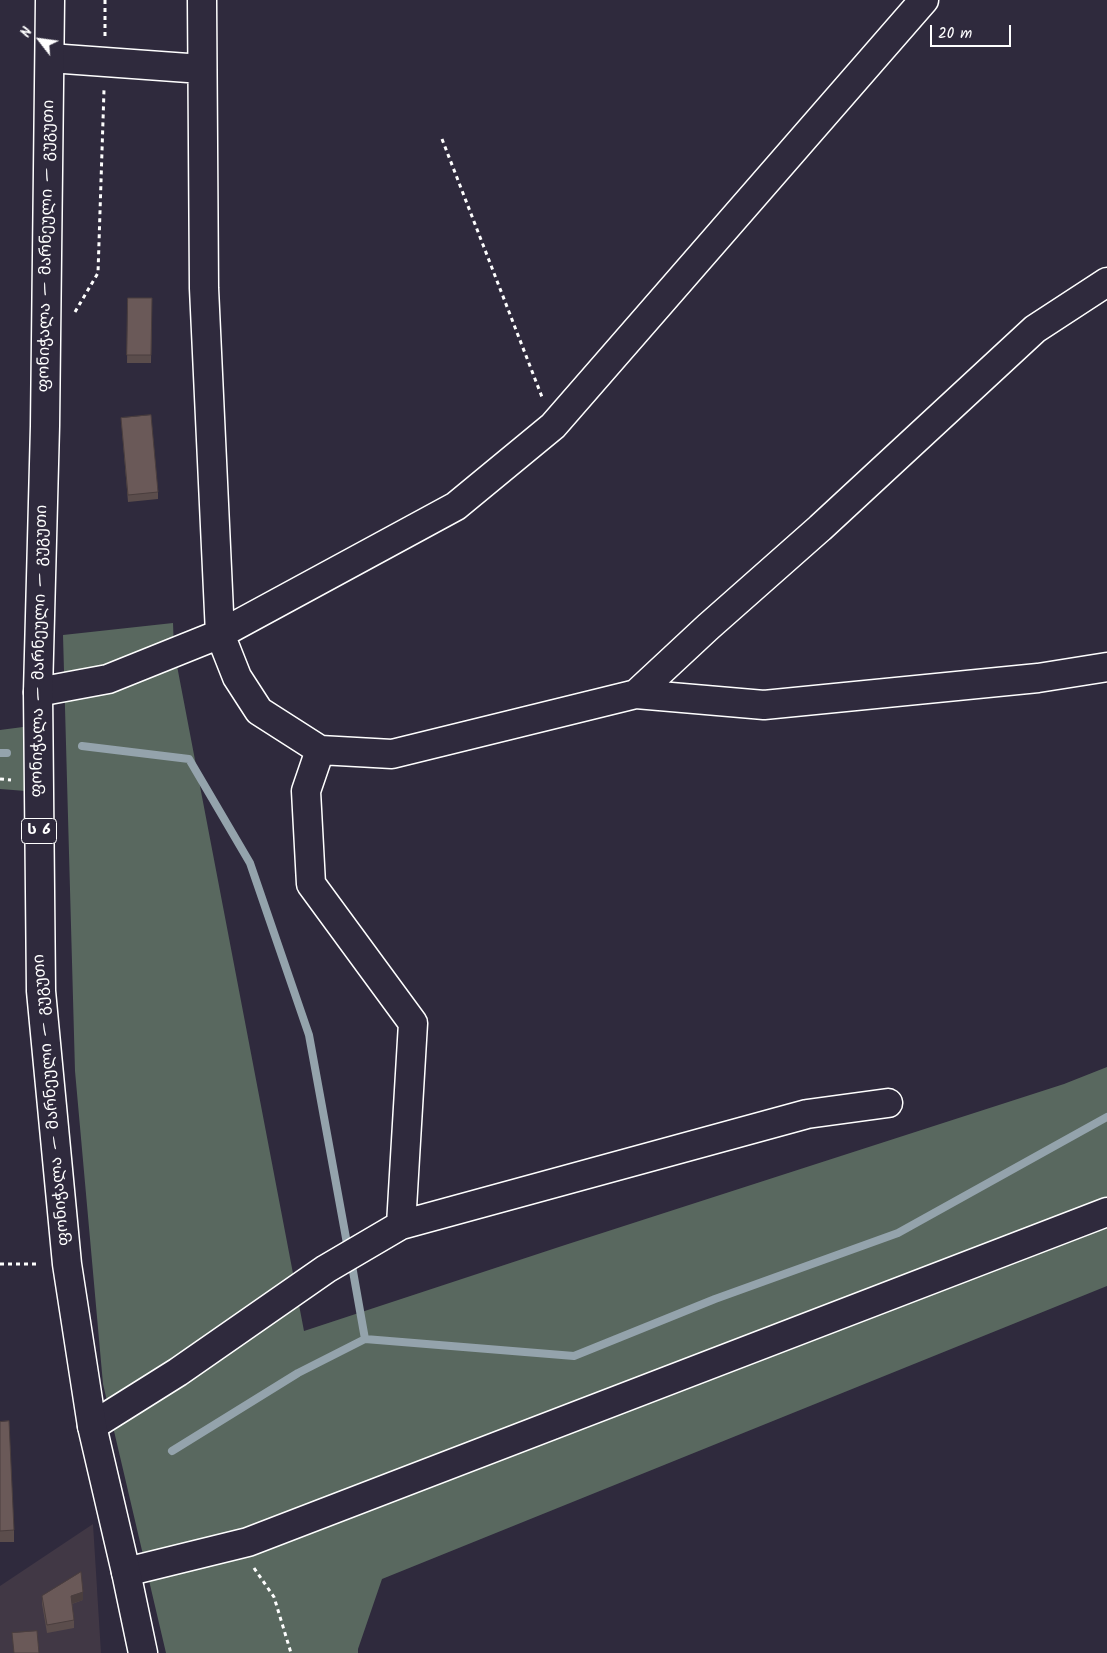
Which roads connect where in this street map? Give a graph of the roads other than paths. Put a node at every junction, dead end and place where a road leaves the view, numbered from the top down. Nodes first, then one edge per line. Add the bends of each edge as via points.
1 (50, 0) edge
2 (202, 0) edge
3 (924, 0) edge
4 (50, 58) junction
5 (202, 69) junction
6 (1107, 282) edge
7 (220, 634) junction
8 (1107, 667) edge
9 (38, 692) junction
10 (636, 694) junction
11 (320, 750) junction
12 (888, 1103) dead end
13 (1107, 1212) edge
14 (401, 1225) junction
15 (92, 1426) junction
16 (126, 1572) junction
17 (143, 1653) edge

1 - 4 main road, ფონიჭალა — მარნეული — გუგუთი / ს 6
2 - 5 main road
3 - 7 main road via 553,426 456,506
4 - 5 main road
4 - 9 main road, ფონიჭალა — მარნეული — გუგუთი / ს 6 via 46,426
5 - 7 main road via 204,288
6 - 10 main road via 1035,329
7 - 9 main road via 108,679
7 - 11 main road via 237,677 259,710
8 - 10 main road via 1038,678 764,705
9 - 15 main road, ფონიჭალა — მარნეული — გუგუთი / ს 6 via 41,991 67,1264
10 - 11 main road via 392,754
11 - 14 main road via 306,792 311,884 413,1023
12 - 14 main road via 807,1114
13 - 16 main road via 238,1545
14 - 15 main road via 326,1269 178,1372
15 - 16 main road, ფონიჭალა — მარნეული — გუგუთი / ს 6
16 - 17 main road, ფონიჭალა — მარნეული — გუგუთი / ს 6

